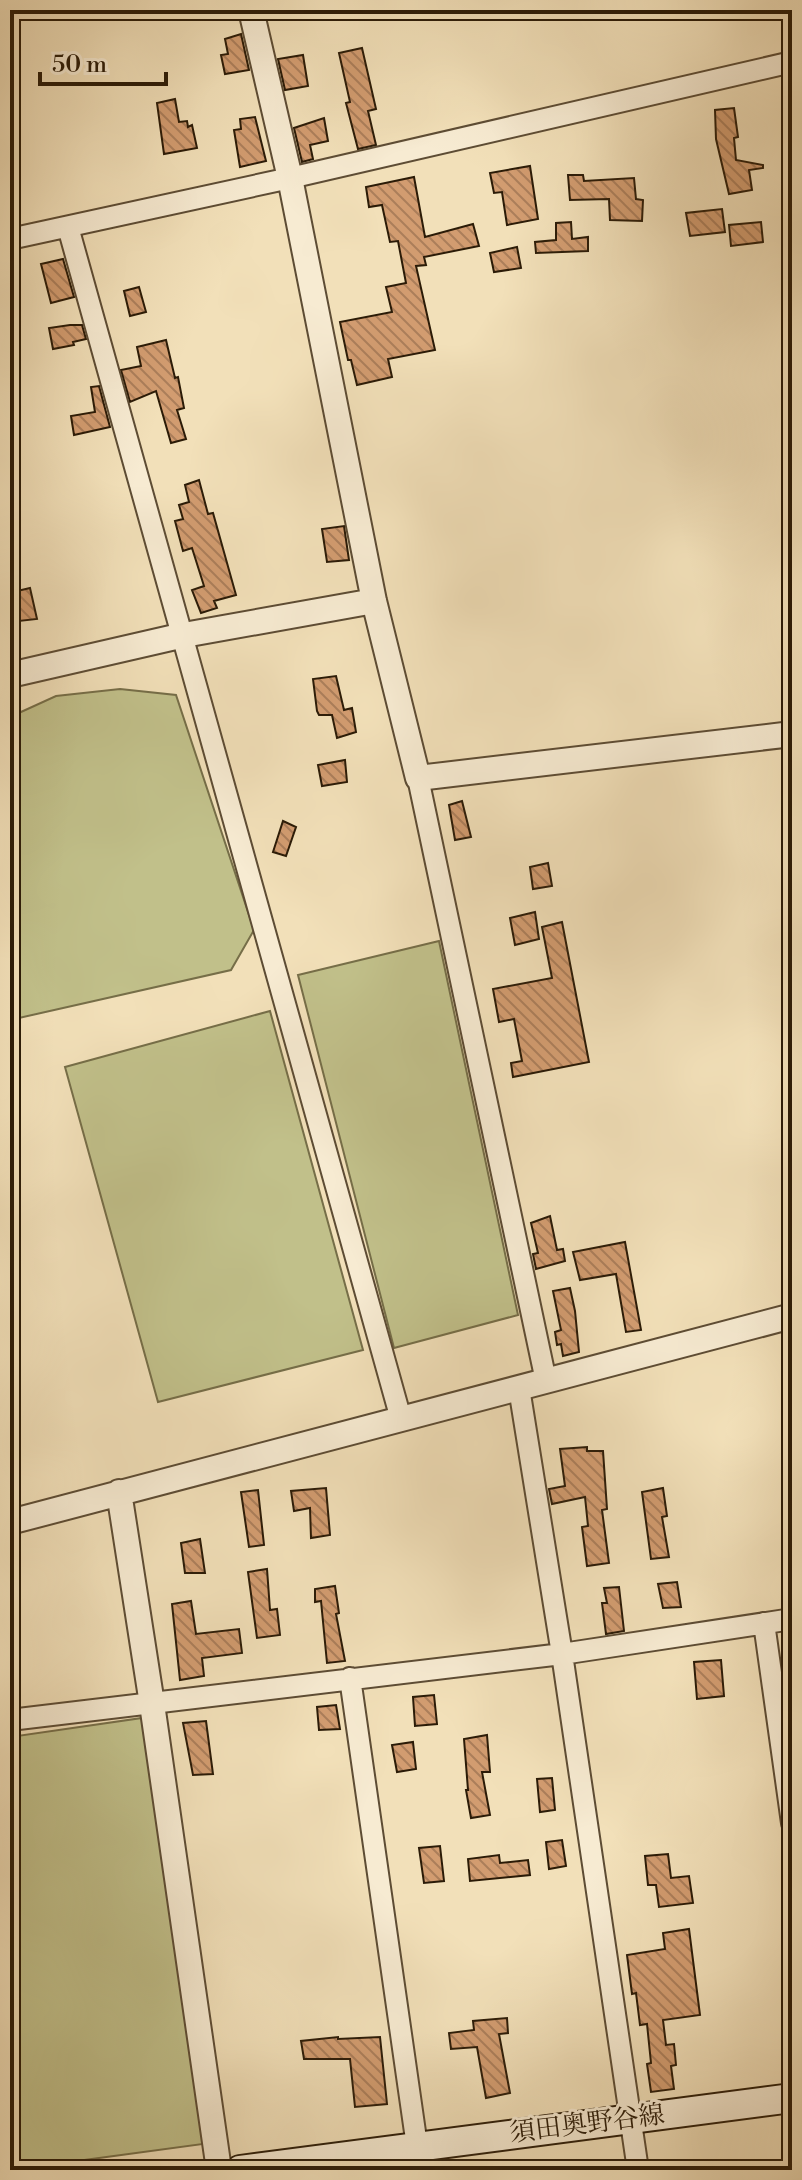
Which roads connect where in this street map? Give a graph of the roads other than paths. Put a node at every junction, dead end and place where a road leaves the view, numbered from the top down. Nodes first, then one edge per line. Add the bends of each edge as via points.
1 (251, 10) edge
2 (792, 62) edge
3 (290, 178) junction
4 (68, 227) junction
5 (10, 239) edge
6 (374, 601) junction
7 (184, 635) junction
8 (10, 675) edge
9 (792, 734) edge
10 (418, 778) junction
11 (792, 1316) edge
12 (546, 1381) junction
13 (519, 1388) junction
14 (401, 1419) junction
15 (119, 1492) junction
16 (10, 1522) edge
17 (792, 1619) edge
18 (764, 1623) junction
19 (562, 1654) junction
20 (350, 1678) junction
21 (152, 1704) junction
22 (10, 1720) edge
23 (792, 1823) edge
24 (792, 2098) edge
25 (792, 2117) edge
26 (632, 2128) junction
27 (417, 2146) junction
28 (219, 2170) edge
29 (240, 2170) edge
30 (378, 2170) edge
31 (638, 2170) edge

1 - 3 street
2 - 3 street
3 - 4 street
3 - 6 street
4 - 5 street
4 - 7 street
6 - 7 street
6 - 10 street
7 - 8 street
7 - 14 street
9 - 10 street
10 - 12 street
11 - 12 street
12 - 13 street
13 - 14 street
13 - 19 street
14 - 15 street
15 - 16 street
15 - 21 street
17 - 18 street
18 - 19 street
18 - 23 street
19 - 20 street
19 - 26 street
20 - 21 street
20 - 27 street
21 - 22 street
21 - 28 street
24 - 26 main road, 須田奥野谷線
25 - 26 main road, 須田奥野谷線
26 - 27 main road, 須田奥野谷線
26 - 30 main road, 須田奥野谷線
26 - 31 street
27 - 29 main road, 須田奥野谷線

